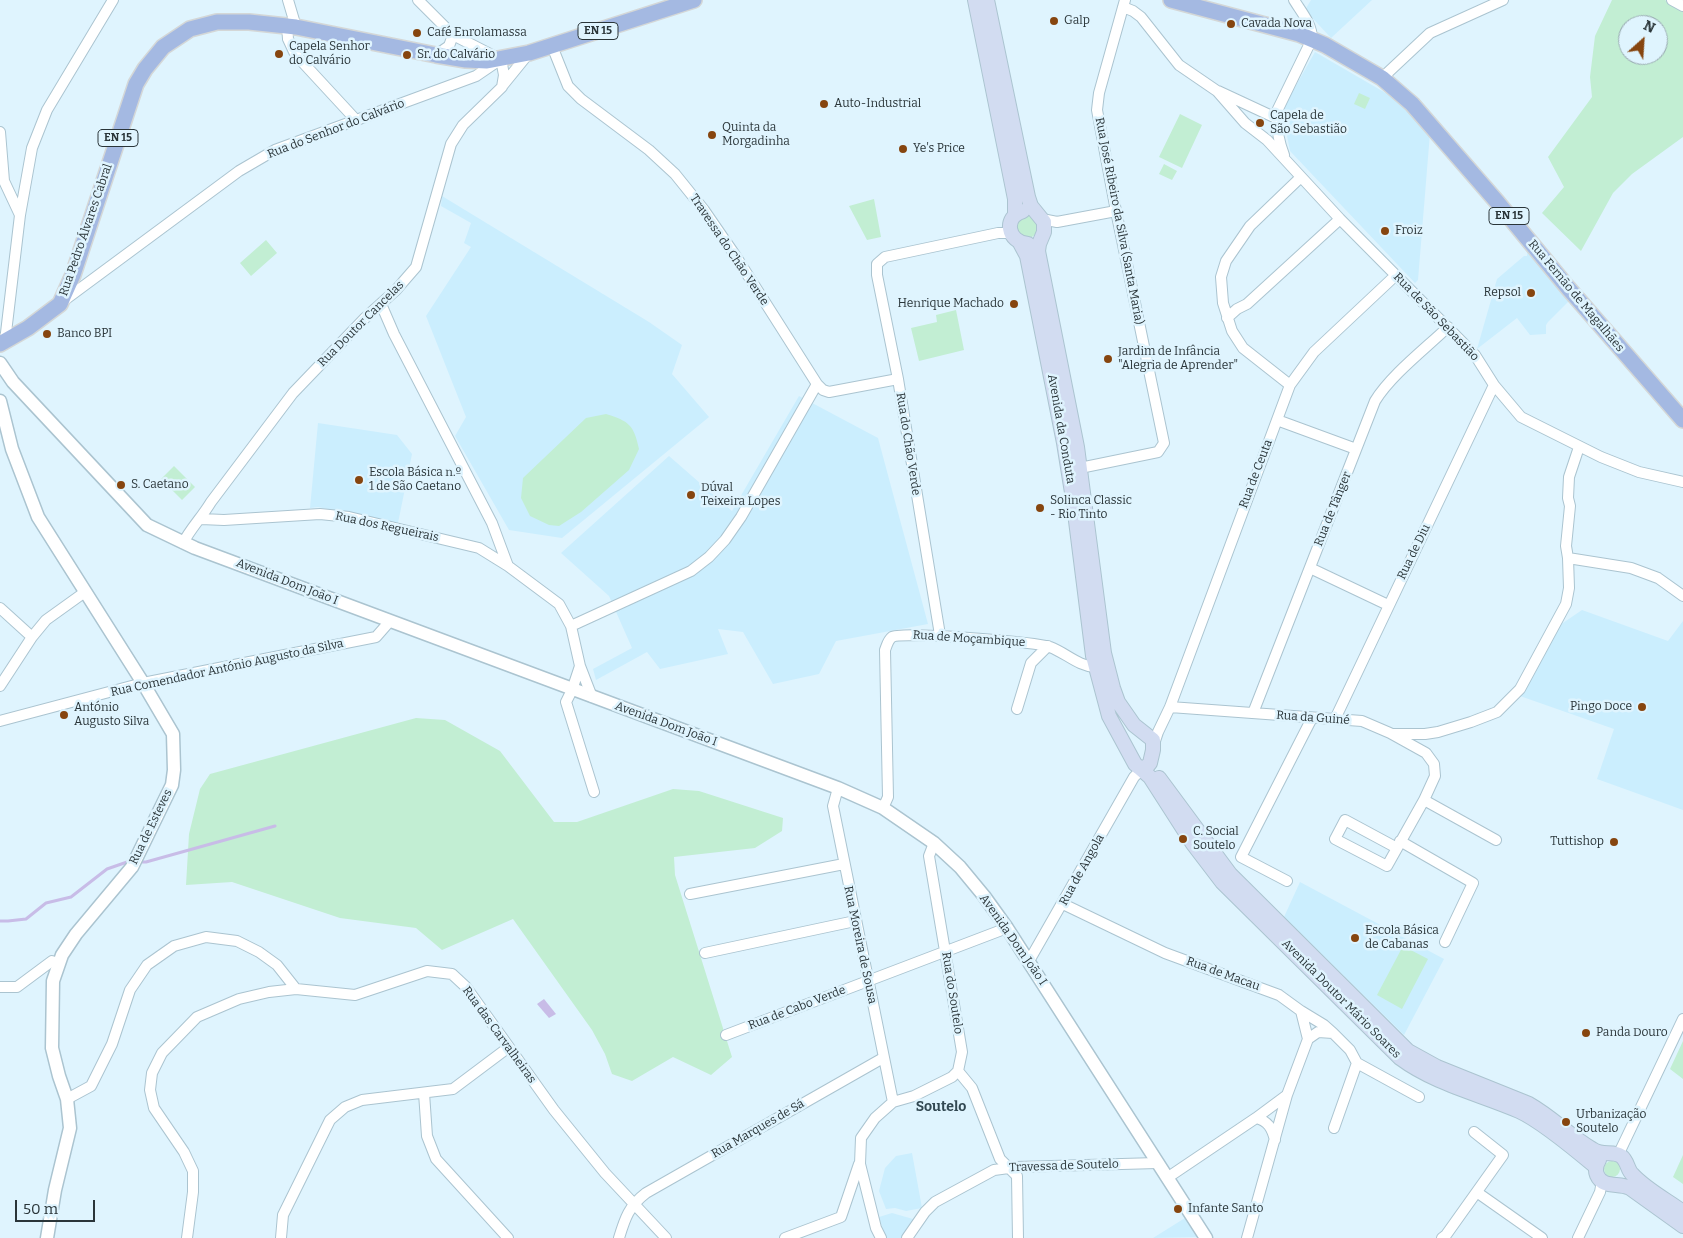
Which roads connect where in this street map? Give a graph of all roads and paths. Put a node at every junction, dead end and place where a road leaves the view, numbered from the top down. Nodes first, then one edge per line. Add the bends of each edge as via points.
1 (113, 0) edge
2 (288, 0) edge
3 (418, 0) edge
4 (694, 0) edge
5 (975, 0) edge
6 (987, 0) edge
7 (998, 0) edge
8 (1171, 0) edge
9 (1294, 0) edge
10 (1503, 0) edge
11 (1672, 0) edge
12 (1124, 3) edge
13 (1683, 6) edge
14 (991, 18) junction
15 (292, 26) junction
16 (453, 35) junction
17 (1312, 40) junction
18 (552, 46) junction
19 (528, 53) junction
20 (436, 55) junction
21 (501, 59) junction
22 (1382, 78) junction
23 (502, 87) junction
24 (1217, 91) junction
25 (1276, 118) junction
26 (356, 120) junction
27 (0, 132) edge
28 (1286, 161) junction
29 (1301, 177) junction
30 (4, 180) junction
31 (26, 182) junction
32 (1116, 211) junction
33 (20, 215) junction
34 (1340, 219) junction
35 (1041, 225) junction
36 (1011, 230) junction
37 (1396, 274) junction
38 (60, 304) junction
39 (381, 304) junction
40 (1227, 318) junction
41 (1448, 328) junction
42 (3, 343) edge
43 (0, 363) edge
44 (898, 379) junction
45 (817, 384) junction
46 (1494, 385) junction
47 (1290, 386) junction
48 (0, 402) edge
49 (1277, 420) junction
50 (1683, 420) edge
51 (1579, 447) junction
52 (1356, 449) junction
53 (1080, 468) junction
54 (1683, 482) edge
55 (201, 519) junction
56 (183, 543) junction
57 (1568, 558) junction
58 (508, 566) junction
59 (1310, 568) junction
60 (85, 592) junction
61 (1683, 596) edge
62 (1388, 605) junction
63 (0, 608) edge
64 (390, 621) junction
65 (571, 626) junction
66 (940, 635) junction
67 (32, 636) junction
68 (1048, 646) junction
69 (580, 666) junction
70 (1095, 667) junction
71 (143, 682) junction
72 (0, 686) edge
73 (572, 690) junction
74 (592, 696) junction
75 (1170, 708) junction
76 (1017, 710) dead end
77 (1253, 713) junction
78 (1312, 718) junction
79 (1335, 719) junction
80 (0, 721) edge
81 (1390, 734) junction
82 (1152, 737) junction
83 (1140, 768) junction
84 (838, 788) junction
85 (594, 792) dead end
86 (1424, 800) junction
87 (883, 808) junction
88 (1496, 840) dead end
89 (934, 843) junction
90 (1399, 845) junction
91 (844, 864) junction
92 (1286, 881) dead end
93 (690, 894) dead end
94 (1063, 904) junction
95 (855, 921) junction
96 (1008, 928) junction
97 (1445, 942) dead end
98 (705, 953) dead end
99 (945, 953) junction
100 (1029, 961) junction
101 (59, 964) junction
102 (868, 980) junction
103 (0, 987) edge
104 (296, 989) junction
105 (1301, 1011) junction
106 (1683, 1019) edge
107 (1333, 1033) junction
108 (726, 1035) dead end
109 (1308, 1039) junction
110 (509, 1047) junction
111 (883, 1058) junction
112 (1357, 1063) junction
113 (958, 1071) junction
114 (424, 1093) junction
115 (1286, 1095) junction
116 (1419, 1098) dead end
117 (67, 1099) junction
118 (893, 1102) junction
119 (1256, 1118) junction
120 (1334, 1128) dead end
121 (1474, 1132) dead end
122 (1275, 1140) junction
123 (1615, 1153) junction
124 (1157, 1163) junction
125 (860, 1164) junction
126 (1596, 1167) junction
127 (1008, 1168) junction
128 (1628, 1169) junction
129 (1167, 1178) junction
130 (1606, 1185) junction
131 (1478, 1193) junction
132 (634, 1202) junction
133 (1683, 1212) edge
134 (1683, 1226) edge
135 (47, 1238) edge
136 (187, 1238) edge
137 (281, 1238) edge
138 (508, 1238) edge
139 (619, 1238) edge
140 (666, 1238) edge
141 (785, 1238) edge
142 (881, 1238) edge
143 (908, 1238) edge
144 (1018, 1238) edge
145 (1206, 1238) edge
146 (1247, 1238) edge
147 (1442, 1238) edge
148 (1542, 1238) edge
149 (1578, 1238) edge

1 - 31 street via 47,110 32,148
2 - 15 street
3 - 16 street
4 - 18 main road, Rua Pedro Álvares Cabral / EN 15
5 - 36 main road, Avenida da Conduta via 1015,199
6 - 14 main road, Avenida da Conduta
7 - 14 main road
8 - 17 main road, EN 15
9 - 17 street via 1308,21
10 - 22 street via 1430,33
11 - 13 street
12 - 24 street, Rua de São Sebastião via 1141,17 1180,65
12 - 32 street, Rua José Ribeiro da Silva (Santa Maria) via 1097,101
14 - 35 main road, Avenida da Conduta via 1027,194
15 - 20 main road, Rua Pedro Álvares Cabral / EN 15
15 - 26 street via 288,39 294,54
15 - 38 main road, Rua Pedro Álvares Cabral / EN 15 via 217,22 190,29 163,47 145,69 133,92 73,275
16 - 20 street via 449,46
16 - 21 street
17 - 22 main road, Rua Fernão de Magalhães / EN 15
17 - 25 street via 1279,105
18 - 19 main road, Rua Pedro Álvares Cabral / EN 15
18 - 45 street, Travessa do Chão Verde via 568,86 650,150 675,174 704,210
19 - 21 main road, Rua Pedro Álvares Cabral / EN 15
19 - 23 street, Rua Doutor Cancelas
20 - 21 main road, Rua Pedro Álvares Cabral / EN 15 via 466,60
21 - 23 street
21 - 26 street, Rua do Senhor do Calvário via 476,76
22 - 50 main road, Rua Fernão de Magalhães / EN 15 via 1412,104
23 - 39 street, Rua Doutor Cancelas via 463,124 451,144 416,267
24 - 25 street, Rua de São Sebastião
24 - 28 street, Rua de São Sebastião
25 - 28 street, Rua de São Sebastião
26 - 38 street, Rua do Senhor do Calvário via 275,150 240,171
27 - 30 street
28 - 29 street, Rua de São Sebastião
29 - 34 street, Rua de São Sebastião
29 - 40 street via 1250,226 1226,261 1221,288
30 - 31 street
30 - 33 street
31 - 33 street
32 - 35 street
32 - 53 street, Rua José Ribeiro da Silva (Santa Maria) via 1164,443 1158,452
33 - 42 street
34 - 37 street, Rua de São Sebastião
34 - 40 street via 1247,304
35 - 36 main road via 1032,244
35 - 36 main road via 1025,210
35 - 53 main road, Avenida da Conduta via 1038,251
36 - 44 street, Rua do Chão Verde via 885,257 877,264
36 - 70 main road, Avenida da Conduta via 1027,256 1064,443
37 - 41 street, Rua de São Sebastião
37 - 47 street, Rua de Ceuta via 1314,352
38 - 42 main road, Rua Pedro Álvares Cabral / EN 15
39 - 55 street, Rua Doutor Cancelas via 293,393
39 - 58 street via 492,523
40 - 47 street via 1243,348
41 - 46 street, Rua de São Sebastião via 1476,355
41 - 52 street, Rua de Tânger via 1381,392
43 - 56 street, Avenida Dom João I via 12,382 147,525
44 - 45 street via 829,392
44 - 66 street, Rua do Chão Verde
45 - 65 street via 741,517 710,557 691,571
46 - 51 street, Rua de São Sebastião via 1521,417
46 - 62 street, Rua de Diu
47 - 49 street, Rua de Ceuta
48 - 60 street, Rua de Esteves via 12,449 38,517
49 - 52 street
49 - 75 street, Rua de Ceuta
51 - 54 street, Rua de São Sebastião via 1638,472
51 - 57 street via 1570,477
52 - 59 street, Rua de Tânger
53 - 82 main road, Avenida da Conduta via 1104,654 1113,688 1118,702 1133,723
55 - 56 street, Rua Doutor Cancelas
55 - 58 street, Rua dos Regueirais via 320,514 349,517 478,548
56 - 64 street, Avenida Dom João I
57 - 61 street via 1631,568 1658,578
57 - 81 street via 1566,604 1520,689 1497,712 1438,732
58 - 65 street, Rua dos Regueirais via 559,604
59 - 62 street
59 - 77 street, Rua de Tânger
60 - 67 street via 46,620
60 - 71 street, Rua de Esteves
62 - 79 street, Rua de Diu
63 - 67 street
64 - 71 street, Rua Comendador António Augusto da Silva via 376,637
64 - 73 street, Avenida Dom João I
65 - 69 street, Rua dos Regueirais
66 - 68 street, Rua de Moçambique
66 - 87 street, Rua de Moçambique via 899,634 892,637 885,650 888,797
67 - 72 street
68 - 70 street, Rua de Moçambique via 1085,666
68 - 76 street via 1031,663
69 - 73 street
69 - 74 street, Rua dos Regueirais
70 - 83 main road, Avenida da Conduta via 1109,716
71 - 80 street, Rua Comendador António Augusto da Silva
71 - 101 street, Rua de Esteves via 173,734 172,784 132,867 76,934
73 - 74 street, Avenida Dom João I
73 - 85 street via 566,702
74 - 84 street, Avenida Dom João I
75 - 77 street, Rua da Guiné
75 - 82 street, Rua de Angola
77 - 78 street, Rua da Guiné
78 - 79 street, Rua da Guiné
78 - 92 street via 1241,857
79 - 81 street, Rua da Guiné via 1362,721
81 - 86 street, Rua da Guiné via 1426,753 1434,764 1435,776
82 - 83 main road, Rua de Angola
82 - 83 main road, Rua de Angola via 1138,737 1136,742
83 - 94 street, Rua de Angola
83 - 123 main road, Avenida Doutor Mário Soares via 1157,775 1230,874 1408,1051 1436,1066 1529,1104 1593,1150
83 - 126 main road, Avenida Doutor Mário Soares via 1222,882 1400,1058 1426,1073 1521,1112
84 - 87 street, Avenida Dom João I
84 - 91 street, Rua Moreira de Sousa via 832,806
86 - 88 street
86 - 90 street, Rua da Guiné
87 - 89 street, Avenida Dom João I
89 - 96 street, Avenida Dom João I via 960,868
89 - 99 street, Rua do Soutelo via 929,856
90 - 90 street, Rua da Guiné via 1344,820 1335,839 1388,866
90 - 97 street via 1473,883
91 - 93 street
91 - 95 street, Rua Moreira de Sousa
94 - 100 street, Rua de Angola
94 - 105 street, Rua de Macau via 1165,953 1279,994
95 - 98 street
95 - 102 street, Rua Moreira de Sousa
96 - 99 street, Rua de Cabo Verde
96 - 100 street, Avenida Dom João I
99 - 102 street, Rua de Cabo Verde
99 - 113 street, Rua do Soutelo via 962,1052
100 - 124 street, Avenida Dom João I
101 - 103 street via 52,961 17,987
101 - 117 street, Rua de Esteves via 53,981 52,1048
102 - 108 street, Rua de Cabo Verde
102 - 111 street, Rua Moreira de Sousa
104 - 110 street, Rua das Carvalheiras via 355,994 427,971 452,974 466,987
104 - 117 street via 277,965 237,941 206,937 174,946 147,965 130,990 112,1044 91,1086
104 - 136 street, Rua das Carvalheiras via 239,1000 197,1017 162,1054 152,1073 150,1090 154,1108 193,1171
105 - 107 street, Rua de Macau
105 - 109 street
106 - 123 street
107 - 109 street via 1318,1032
107 - 112 street, Rua de Macau via 1350,1050
109 - 115 street
110 - 114 street via 453,1089
110 - 132 street, Rua das Carvalheiras via 554,1110 605,1173
111 - 118 street, Rua Moreira de Sousa
111 - 132 street, Rua Marques de Sá
112 - 116 street
112 - 120 street
113 - 118 street via 914,1096
113 - 127 street via 972,1088 1000,1159
114 - 137 street via 362,1100 344,1107 330,1120 283,1215
114 - 138 street via 427,1136 436,1159
115 - 119 street
115 - 122 street
117 - 135 street, Rua de Esteves via 70,1128
118 - 125 street via 875,1118 861,1138
119 - 122 street via 1270,1126
119 - 129 street
121 - 131 street via 1503,1155
122 - 146 street
123 - 126 main road via 1597,1162
123 - 128 main road, Avenida Doutor Mário Soares via 1624,1159
124 - 127 street, Travessa de Soutelo
124 - 129 street, Avenida Dom João I
125 - 141 street via 841,1217
125 - 142 street
126 - 130 main road via 1596,1173
127 - 143 street, Travessa de Soutelo via 994,1170 935,1202
127 - 144 street via 1017,1176
128 - 130 main road via 1625,1178
128 - 133 main road, Avenida Doutor Mário Soares
129 - 145 street, Avenida Dom João I
130 - 134 main road via 1630,1188
130 - 149 street
131 - 147 street
131 - 148 street
132 - 139 street
132 - 140 street, Rua das Carvalheiras

